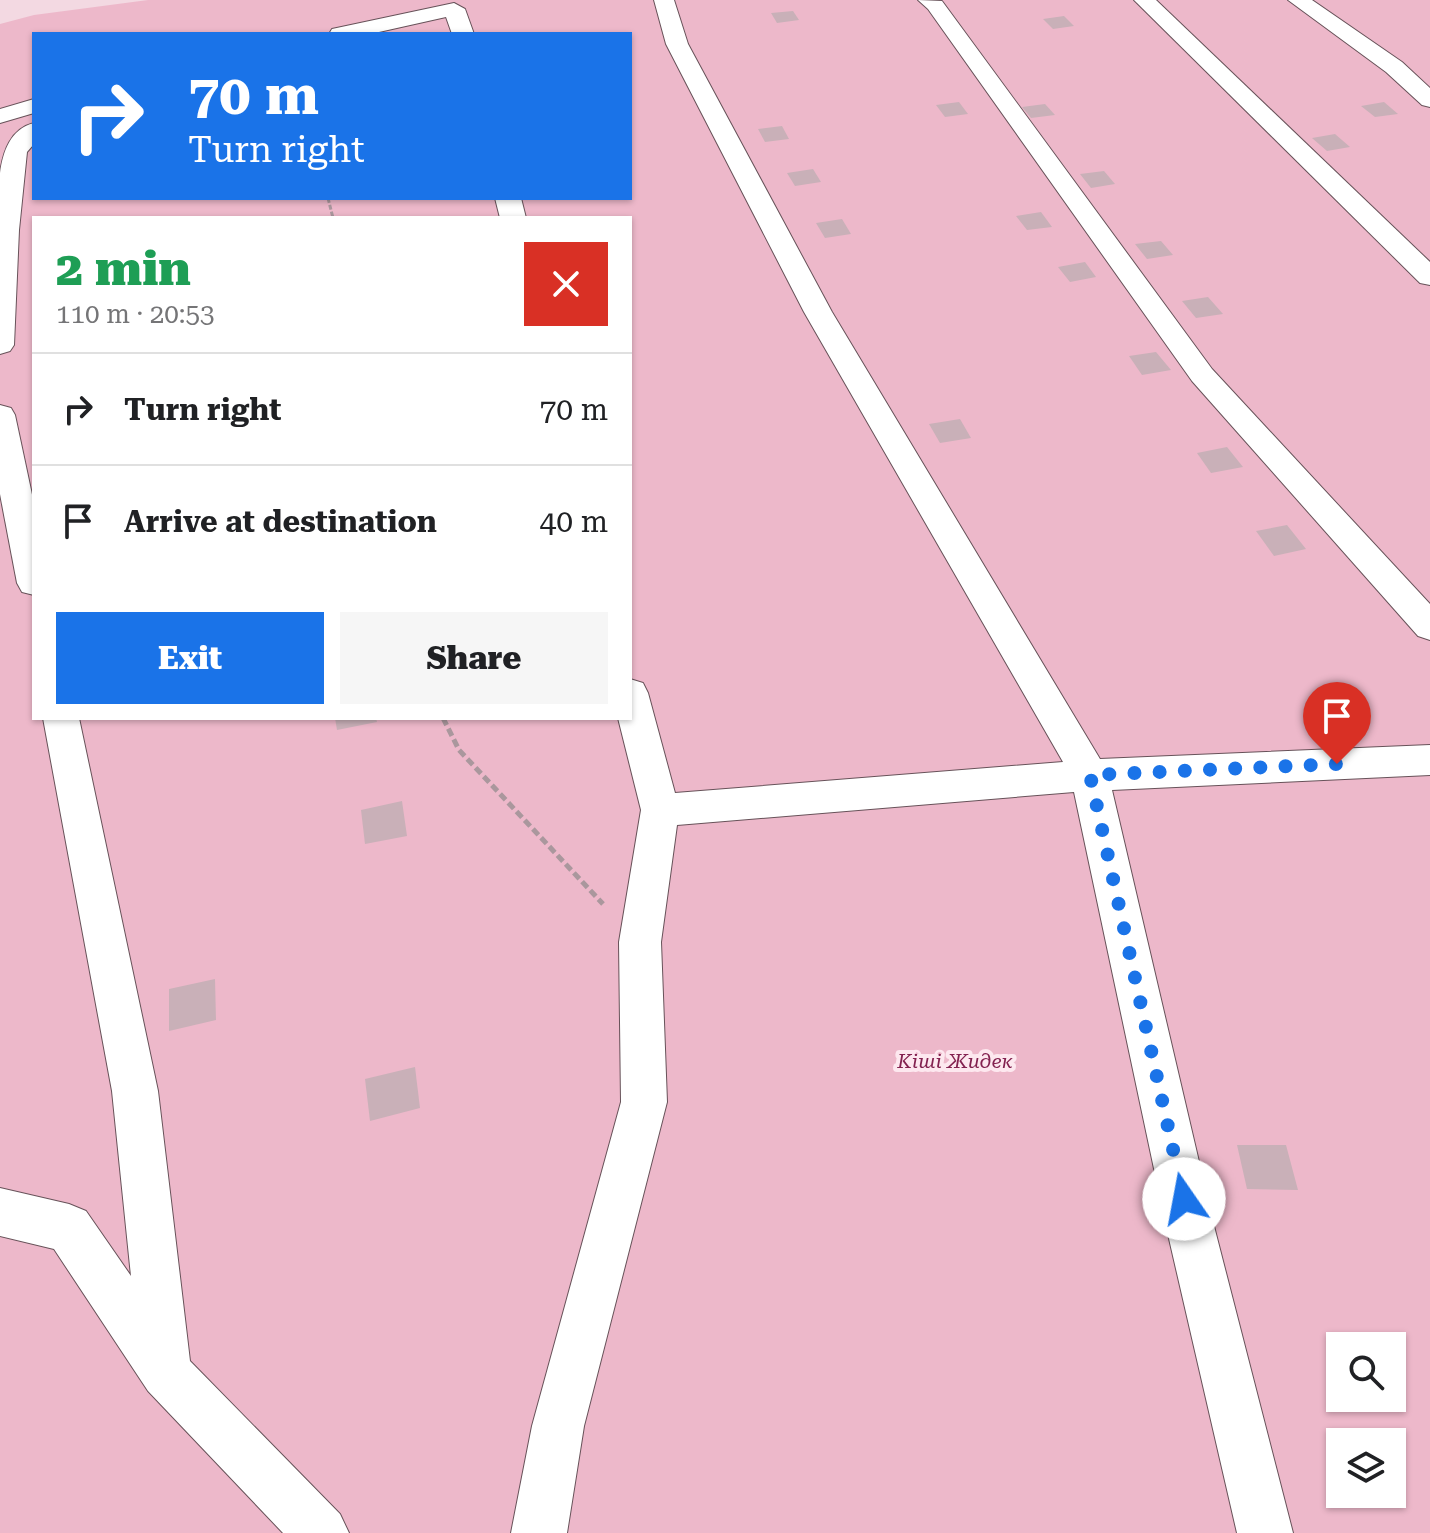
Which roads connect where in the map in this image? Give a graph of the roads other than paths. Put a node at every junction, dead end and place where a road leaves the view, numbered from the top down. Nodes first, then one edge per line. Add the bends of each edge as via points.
1 (664, 0) edge
2 (928, 0) edge
3 (1144, 0) edge
4 (1298, 0) edge
5 (461, 4) edge
6 (353, 32) edge
7 (463, 32) edge
8 (1430, 100) edge
9 (32, 107) edge
10 (0, 116) edge
11 (32, 132) edge
12 (1430, 277) edge
13 (0, 345) edge
14 (0, 415) edge
15 (32, 573) edge
16 (1430, 627) edge
17 (632, 701) edge
18 (61, 720) edge
19 (1430, 760) edge
20 (1090, 775) junction
21 (660, 810) junction
22 (0, 1212) edge
23 (166, 1373) junction
24 (321, 1533) edge
25 (539, 1533) edge
26 (1265, 1533) edge

1 - 20 street via 677,44 818,312
2 - 16 street via 1202,375
3 - 12 street
4 - 8 street via 1394,67
5 - 6 street
5 - 7 street
9 - 10 street
11 - 13 street via 15,150
14 - 15 street
17 - 21 street
18 - 23 street via 135,1091
19 - 20 street
20 - 21 street
20 - 26 street
21 - 25 street via 640,942 644,1102 558,1426
22 - 23 street via 69,1228
23 - 24 street

